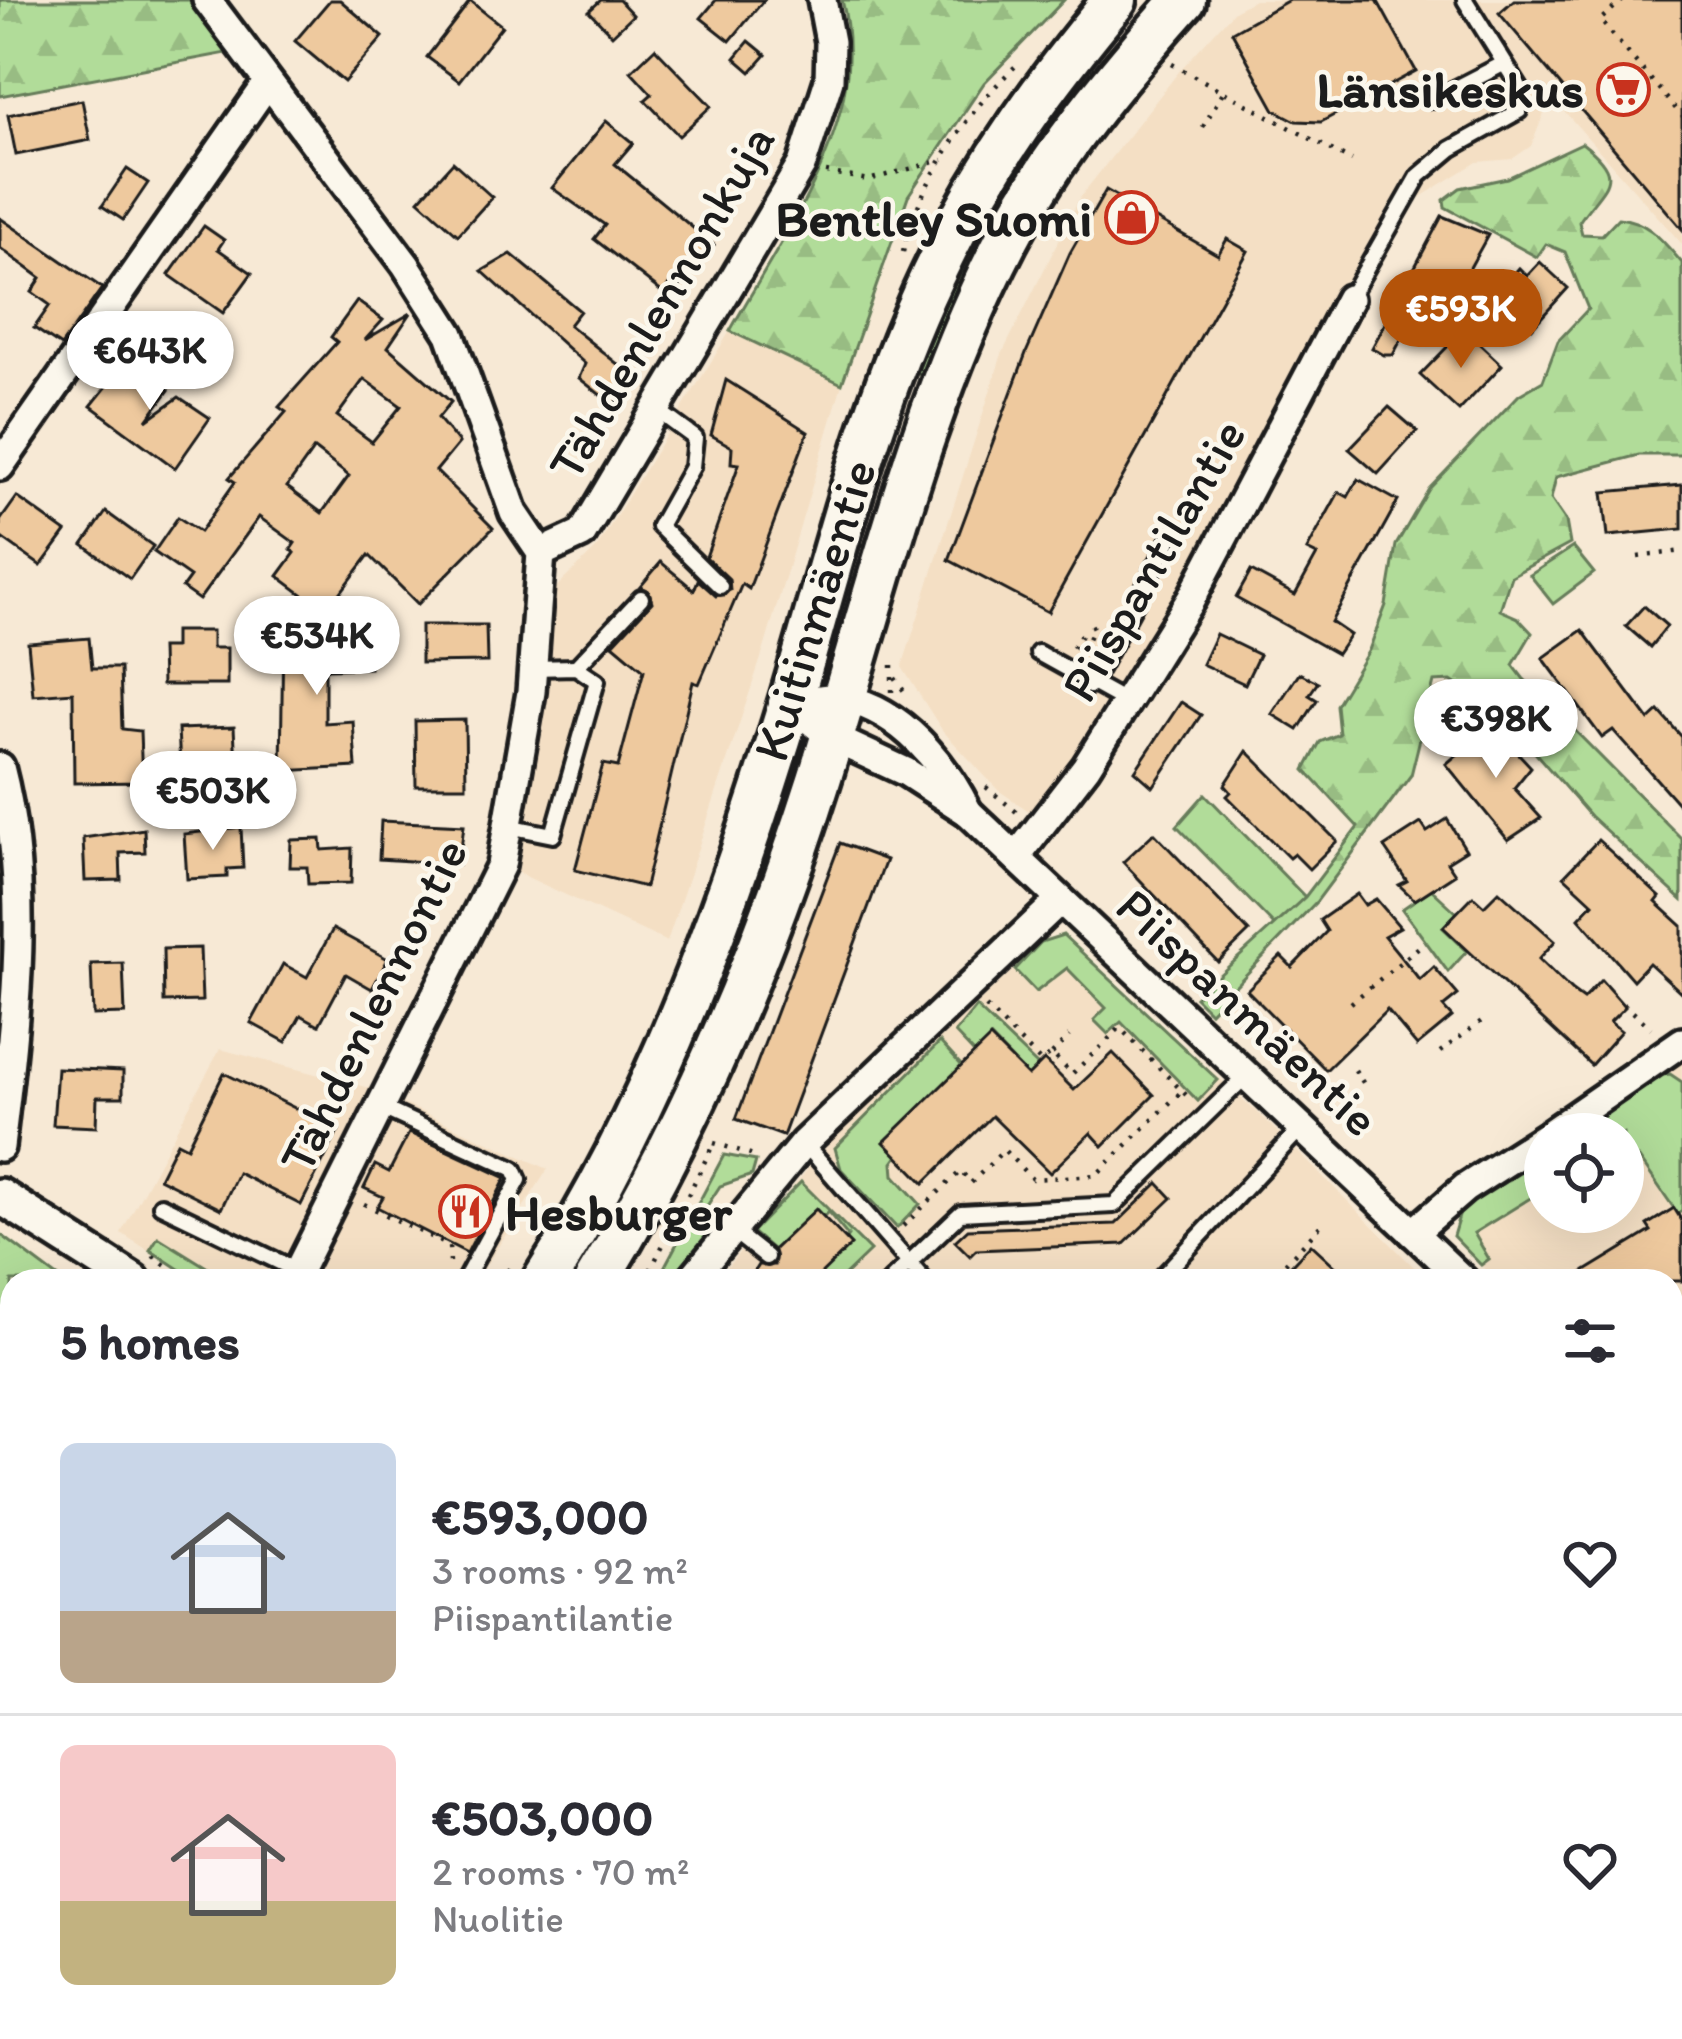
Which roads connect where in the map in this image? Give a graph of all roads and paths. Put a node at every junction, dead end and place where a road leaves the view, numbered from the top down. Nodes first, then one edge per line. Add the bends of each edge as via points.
1 (207, 0) edge
2 (822, 0) edge
3 (1115, 0) edge
4 (1184, 0) edge
5 (1465, 0) edge
6 (1623, 0) edge
7 (1180, 48) dead end
8 (1168, 62) dead end
9 (1503, 64) junction
10 (1183, 70) dead end
11 (267, 83) junction
12 (1223, 92) junction
13 (1433, 100) dead end
14 (1682, 116) edge
15 (1203, 127) dead end
16 (943, 160) dead end
17 (1352, 161) dead end
18 (802, 164) junction
19 (1349, 298) joint
20 (657, 410) junction
21 (0, 466) edge
22 (1172, 536) dead end
23 (1682, 551) edge
24 (541, 553) junction
25 (1638, 556) dead end
26 (720, 586) dead end
27 (641, 598) dead end
28 (1088, 617) dead end
29 (1081, 635) dead end
30 (891, 649) dead end
31 (1038, 653) dead end
32 (576, 667) junction
33 (533, 668) junction
34 (1090, 686) junction
35 (1128, 703) junction
36 (790, 704) junction
37 (885, 712) junction
38 (836, 717) junction
39 (0, 766) edge
40 (968, 812) junction
41 (508, 826) junction
42 (1018, 855) junction
43 (1060, 902) junction
44 (1419, 947) dead end
45 (1351, 1004) dead end
46 (1624, 1004) dead end
47 (994, 1017) dead end
48 (1487, 1017) dead end
49 (1069, 1036) dead end
50 (1678, 1045) edge
51 (1440, 1052) dead end
52 (1052, 1054) junction
53 (1355, 1070) dead end
54 (1246, 1076) junction
55 (1364, 1084) dead end
56 (1182, 1090) junction
57 (1196, 1105) dead end
58 (380, 1107) junction
59 (1579, 1113) edge
60 (1301, 1128) junction
61 (717, 1135) dead end
62 (714, 1143) junction
63 (804, 1143) junction
64 (0, 1147) edge
65 (1524, 1150) edge
66 (769, 1160) dead end
67 (340, 1186) junction
68 (0, 1196) edge
69 (161, 1205) dead end
70 (1320, 1226) dead end
71 (732, 1230) junction
72 (1413, 1233) junction
73 (891, 1237) junction
74 (766, 1257) dead end
75 (911, 1260) junction
76 (114, 1269) edge
77 (283, 1269) edge
78 (299, 1269) edge
79 (456, 1269) edge
80 (470, 1269) edge
81 (550, 1269) edge
82 (603, 1269) edge
83 (651, 1269) edge
84 (700, 1269) edge
85 (902, 1269) edge
86 (917, 1269) edge
87 (1169, 1269) edge
88 (1280, 1269) edge
89 (1451, 1269) edge

1 - 11 street
2 - 18 street, Tähdenlennonkuja via 829,80
3 - 36 main road, Kuitinmäentie via 999,152 941,256 868,442
4 - 38 main road, Kuitinmäentie via 1116,77 1008,237 966,322
5 - 9 lane
6 - 14 path via 1600,20
7 - 8 path
9 - 13 lane
9 - 19 lane via 1520,88 1519,112 1419,176
10 - 12 path
11 - 21 street
11 - 24 street via 450,334 514,513
12 - 15 path
12 - 17 path
16 - 18 path via 868,180
18 - 20 street, Tähdenlennonkuja
19 - 35 street, Piispantilantie via 1274,449
20 - 24 street, Tähdenlennonkuja via 582,534
20 - 26 lane via 695,438 692,467 659,526
22 - 34 lane
23 - 25 path
24 - 33 street, Tähdenlennontie
27 - 32 lane
28 - 29 path via 1091,634
30 - 37 path via 896,678
31 - 34 lane
32 - 33 lane
32 - 41 lane via 597,681 553,835
33 - 41 street, Tähdenlennontie
34 - 35 lane
35 - 42 street, Piispantilantie
36 - 38 street, Piispanmäentie
36 - 81 main road, Kuitinmäentie via 659,1066
37 - 38 street, Piispanmäentie
37 - 40 street, Piispanmäentie via 951,777
38 - 40 street, Piispanmäentie
38 - 82 main road, Kuitinmäentie via 741,998
39 - 64 street via 15,826 16,926 16,1012
40 - 42 street, Piispanmäentie
41 - 58 street, Tähdenlennontie via 501,865
42 - 43 street, Piispanmäentie
43 - 54 street, Piispanmäentie
43 - 63 street
44 - 45 path
46 - 50 path
47 - 52 path via 1040,1061
48 - 51 path
49 - 52 path
50 - 59 street
52 - 56 path via 1072,1074 1120,1028
53 - 55 path
54 - 60 street, Piispanmäentie
54 - 75 lane via 1114,1205 961,1213
56 - 57 path
56 - 73 path via 1096,1175 1032,1179 1004,1150 971,1183 961,1171
58 - 67 street, Tähdenlennontie
58 - 80 lane via 514,1168 519,1180
60 - 72 street, Piispanmäentie
60 - 87 lane
61 - 62 path
62 - 66 path
62 - 83 path
63 - 71 street
63 - 73 lane
65 - 72 street
67 - 78 street, Tähdenlennontie
67 - 79 path via 448,1246
68 - 76 street
69 - 77 lane
70 - 88 path
71 - 74 lane
71 - 84 street
72 - 89 street, Piispanmäentie
73 - 75 lane
75 - 85 lane
75 - 86 lane

